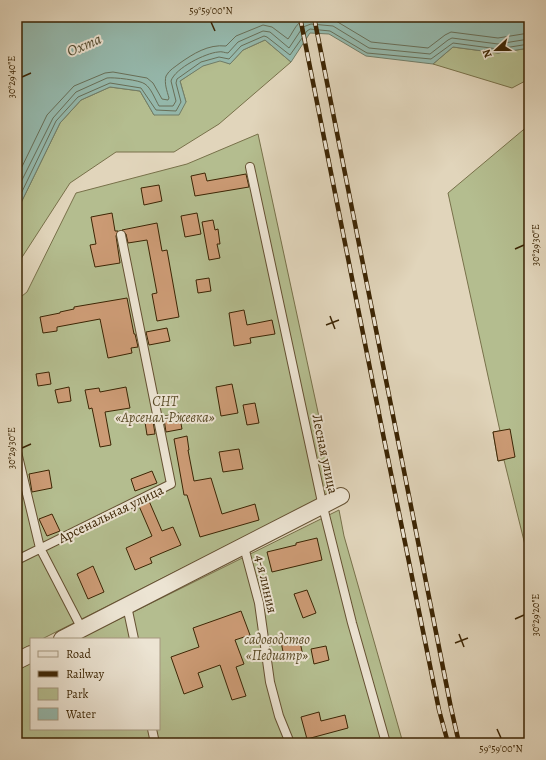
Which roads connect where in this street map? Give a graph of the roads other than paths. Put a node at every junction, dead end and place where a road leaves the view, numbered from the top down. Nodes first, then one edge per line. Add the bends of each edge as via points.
1 (250, 167) dead end
2 (121, 235) dead end
3 (17, 452) edge
4 (341, 496) dead end
5 (323, 507) junction
6 (244, 547) junction
7 (40, 548) junction
8 (17, 560) edge
9 (127, 606) junction
10 (82, 629) junction
11 (64, 638) edge
12 (134, 638) edge
13 (30, 655) edge
14 (17, 662) edge
15 (152, 730) edge
16 (155, 743) edge
17 (290, 743) edge
18 (386, 743) edge

1 - 5 lane, Лесная улица
2 - 7 lane, Арсенальная улица via 171,484
3 - 7 lane
4 - 5 street
5 - 6 street
5 - 18 lane, Лесная улица
6 - 9 street
6 - 17 lane, 4-я линия via 259,603 270,682 279,716
7 - 8 lane, Арсенальная улица
7 - 10 lane
9 - 10 street
9 - 12 lane
10 - 11 street
13 - 14 street
15 - 16 lane

